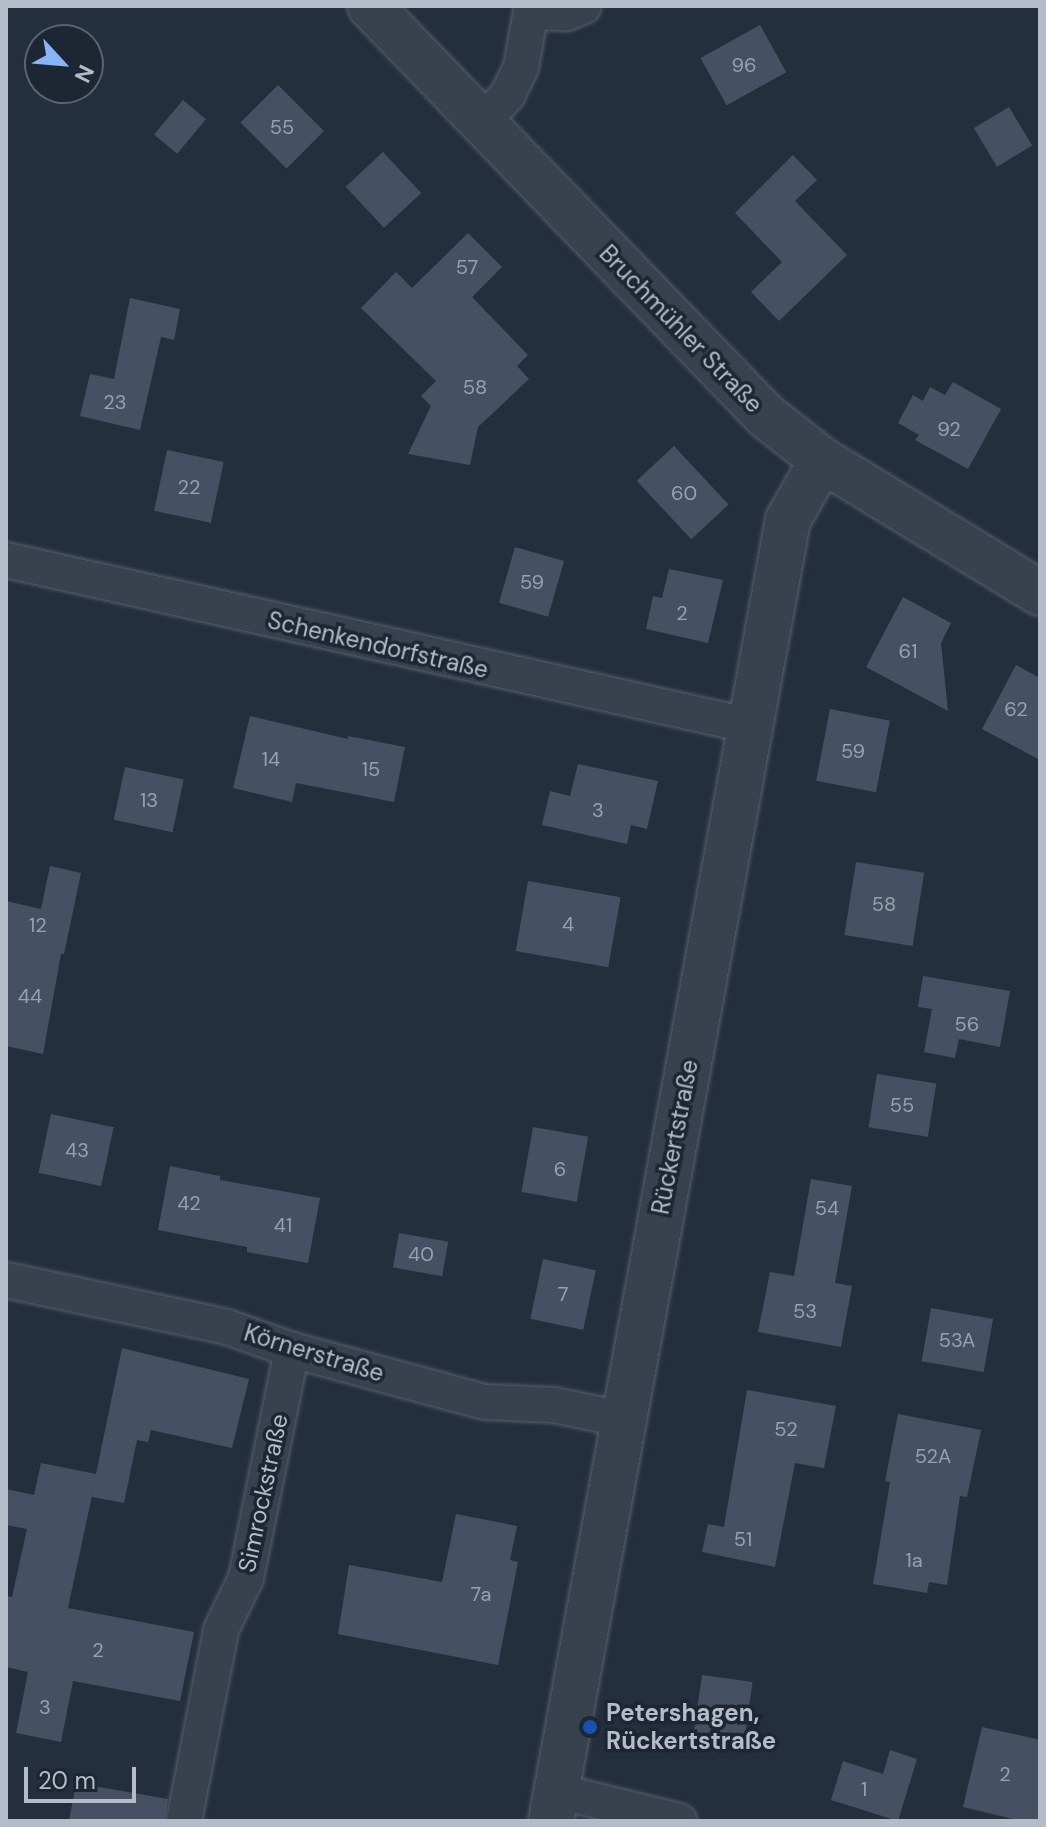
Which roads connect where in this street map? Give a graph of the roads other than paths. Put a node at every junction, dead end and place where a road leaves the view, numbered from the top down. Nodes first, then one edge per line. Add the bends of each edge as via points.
1 (370, 6) edge
2 (584, 6) edge
3 (532, 9) edge
4 (482, 123) junction
5 (822, 460) junction
6 (6, 560) edge
7 (1040, 593) edge
8 (751, 726) junction
9 (6, 1280) edge
10 (292, 1350) junction
11 (622, 1419) junction
12 (554, 1806) edge
13 (184, 1821) edge
14 (679, 1821) edge

1 - 4 street, Bruchmühler Straße
2 - 3 street via 567,13
3 - 4 street via 521,67 508,94
4 - 5 street, Bruchmühler Straße via 708,360
5 - 7 street, Bruchmühler Straße
5 - 8 street, Rückertstraße via 788,520
6 - 8 street, Schenkendorfstraße
8 - 11 street, Rückertstraße
9 - 10 street, Körnerstraße via 227,1327
10 - 11 street, Körnerstraße via 485,1402 554,1405
10 - 13 street, Simrockstraße via 246,1578 221,1630
11 - 12 street, Rückertstraße
12 - 14 street

